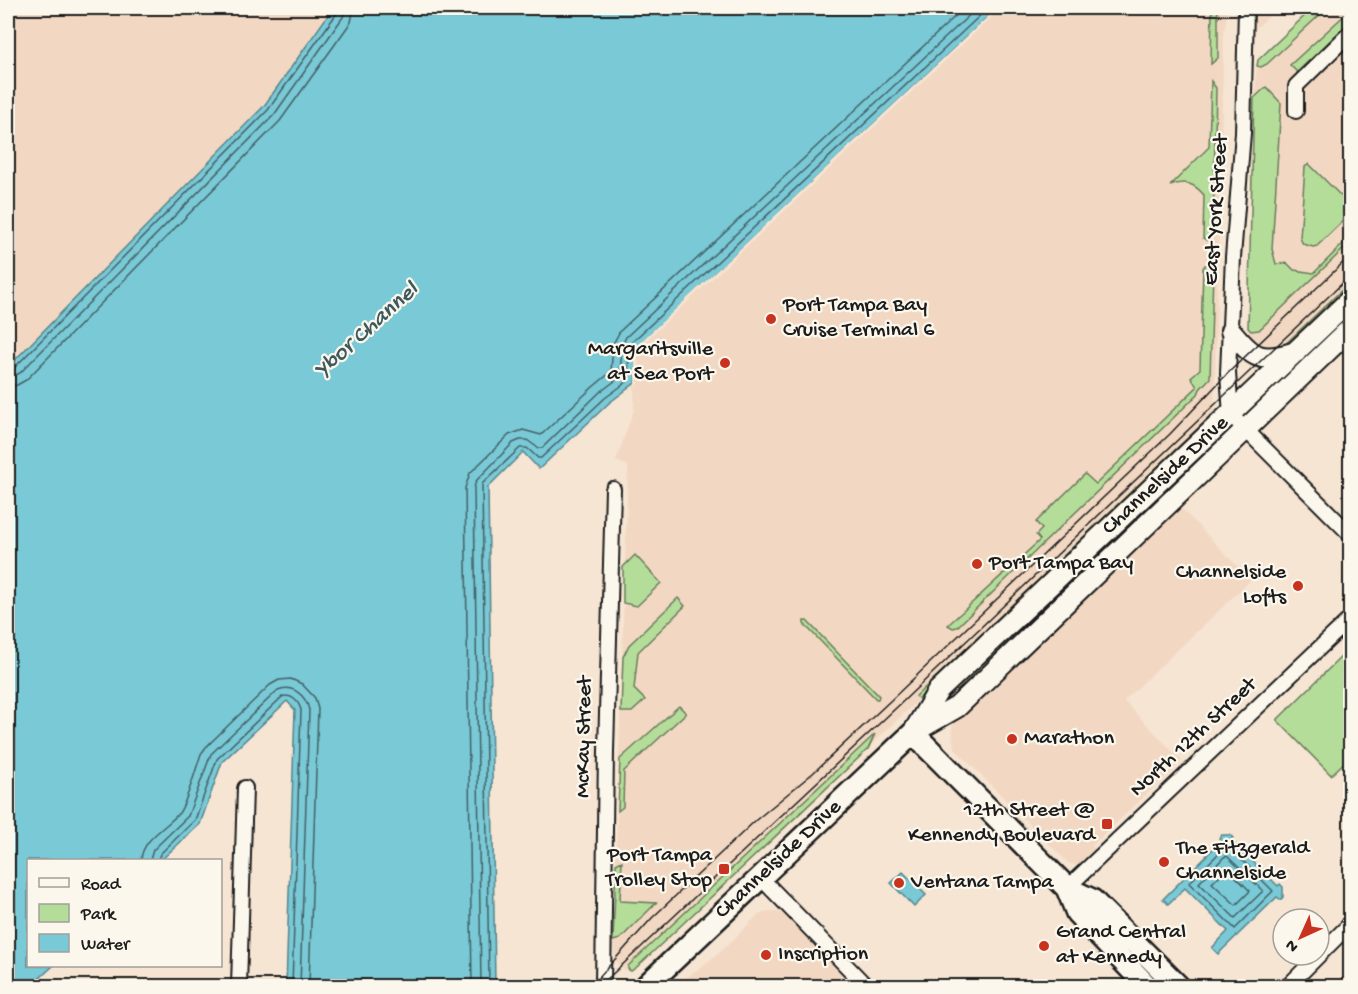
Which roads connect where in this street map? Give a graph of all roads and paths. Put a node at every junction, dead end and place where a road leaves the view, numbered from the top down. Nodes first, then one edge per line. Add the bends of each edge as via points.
1 (1246, 8) edge
2 (1350, 33) edge
3 (1296, 111) dead end
4 (1350, 300) edge
5 (1350, 329) edge
6 (1231, 332) junction
7 (1296, 352) junction
8 (1231, 415) junction
9 (1245, 430) junction
10 (613, 489) dead end
11 (1350, 534) edge
12 (1350, 619) edge
13 (913, 733) junction
14 (245, 788) dead end
15 (760, 877) junction
16 (1067, 888) junction
17 (1350, 924) edge
18 (239, 986) edge
19 (603, 987) edge
20 (646, 987) edge
21 (866, 987) edge
22 (1147, 987) edge
23 (1178, 987) edge
24 (1288, 987) edge

1 - 6 street, East York Street
2 - 3 street via 1296,87
4 - 7 main road, Channelside Drive
5 - 9 main road, Channelside Drive
6 - 7 main road via 1250,353 1264,358
6 - 8 street, East York Street
7 - 8 main road, Channelside Drive
8 - 9 street
8 - 13 main road, Channelside Drive via 938,691
9 - 11 street
9 - 13 main road, Channelside Drive via 957,707
10 - 19 street, McKay Street
12 - 16 street, North 12th Street
13 - 15 main road, Channelside Drive
13 - 16 main road
14 - 18 street
15 - 20 main road, Channelside Drive
15 - 21 street
16 - 22 main road via 1077,914
16 - 23 main road via 1092,900
17 - 24 street

